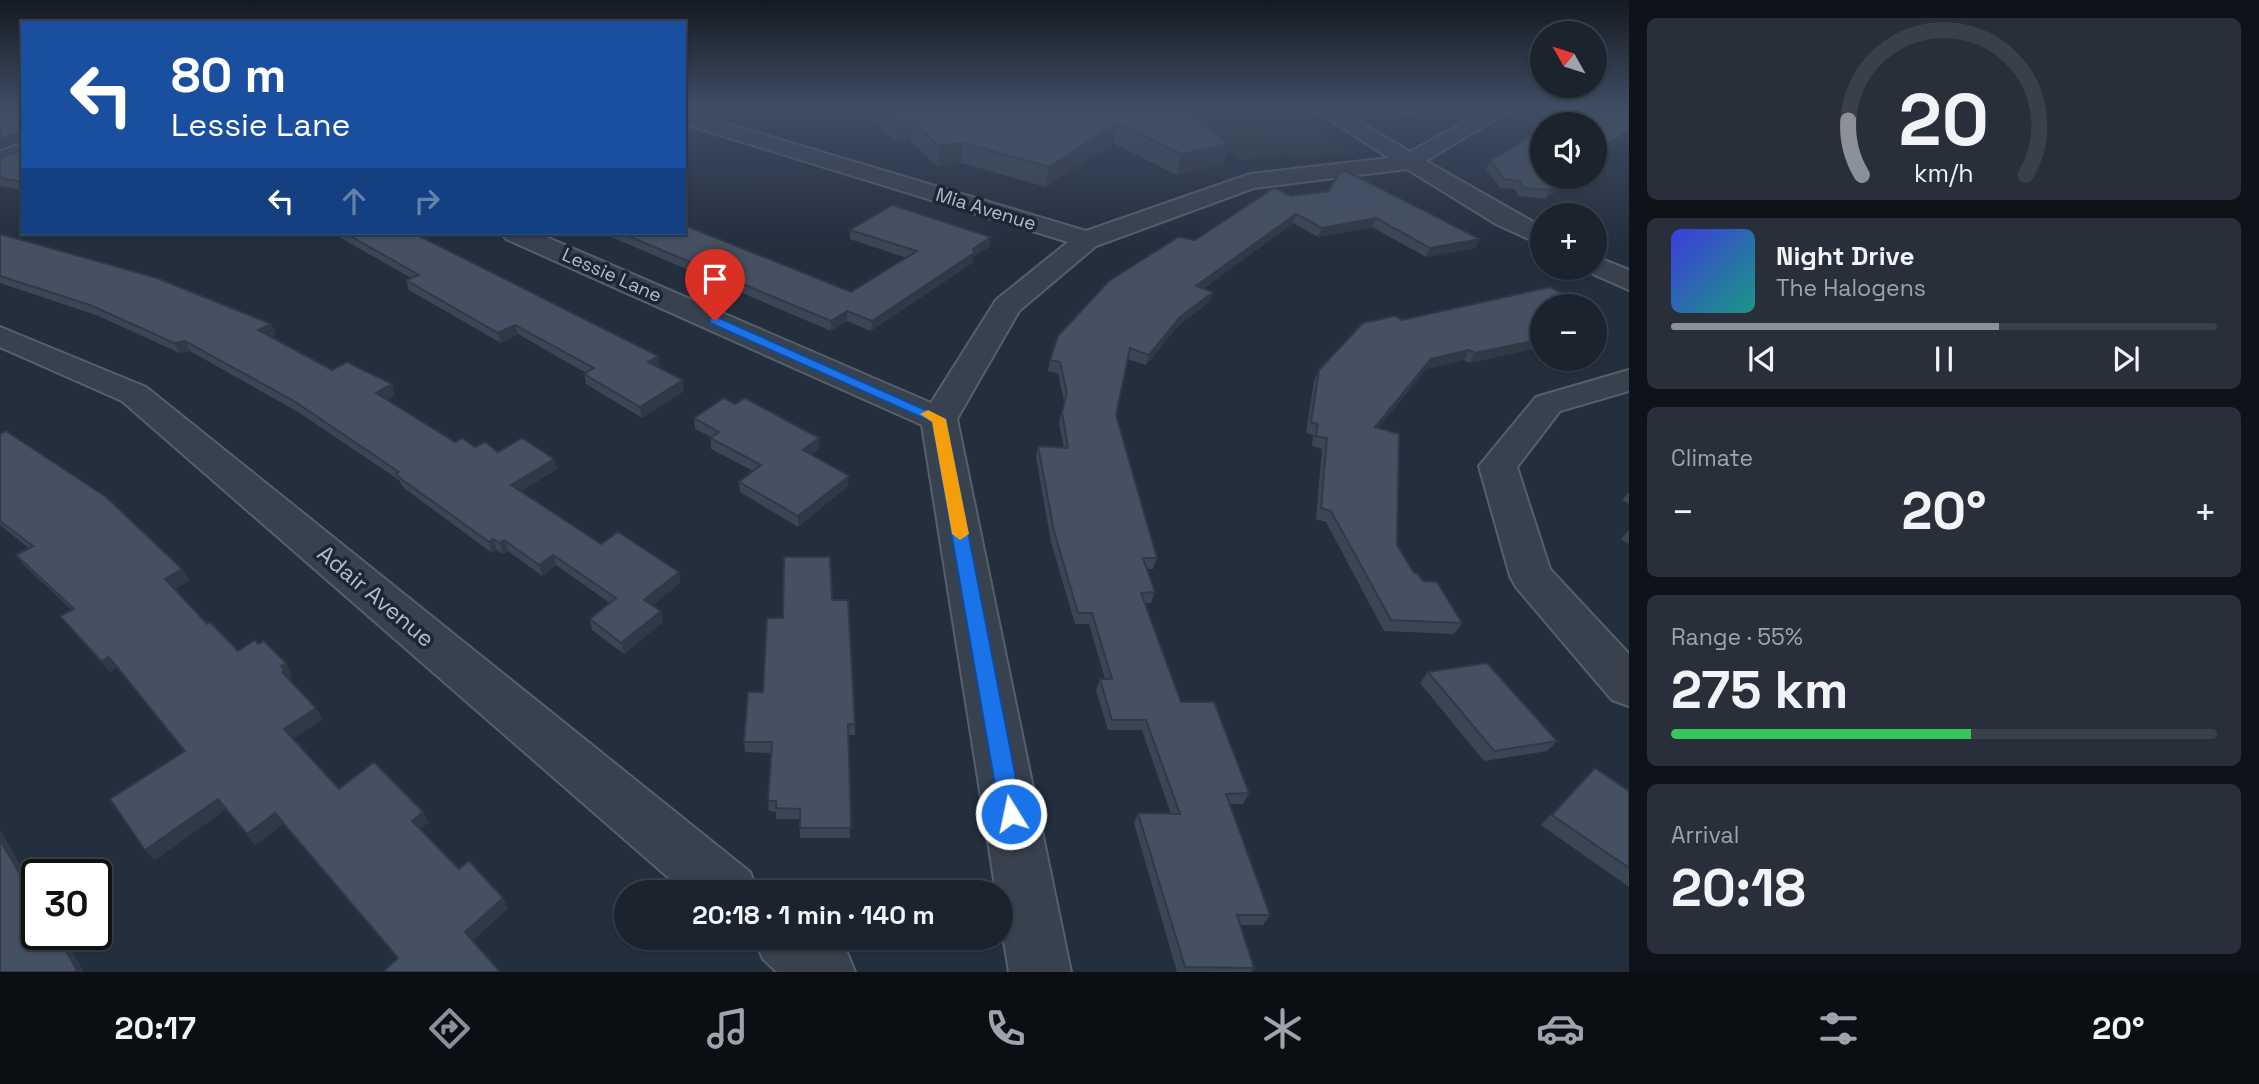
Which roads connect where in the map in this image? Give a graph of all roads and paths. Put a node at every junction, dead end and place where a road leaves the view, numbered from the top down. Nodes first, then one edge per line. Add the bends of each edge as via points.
1 (800, 152) edge
2 (1394, 152) edge
3 (1426, 152) edge
4 (1409, 162) junction
5 (1530, 230) edge
6 (521, 235) edge
7 (1087, 240) junction
8 (1607, 270) edge
9 (1629, 281) edge
10 (0, 335) edge
11 (1629, 380) edge
12 (939, 419) junction
13 (1629, 686) edge
14 (715, 880) edge
15 (798, 950) edge
16 (824, 972) edge
17 (1040, 972) edge

1 - 7 street, Mia Avenue
2 - 4 street
3 - 4 street
4 - 5 street
4 - 7 street via 1250,181
6 - 12 street, Lessie Lane
7 - 12 street via 1007,306
8 - 9 street
10 - 14 street, Adair Avenue via 134,394
11 - 13 street via 1548,404 1498,466 1531,576
12 - 17 street
15 - 16 street

